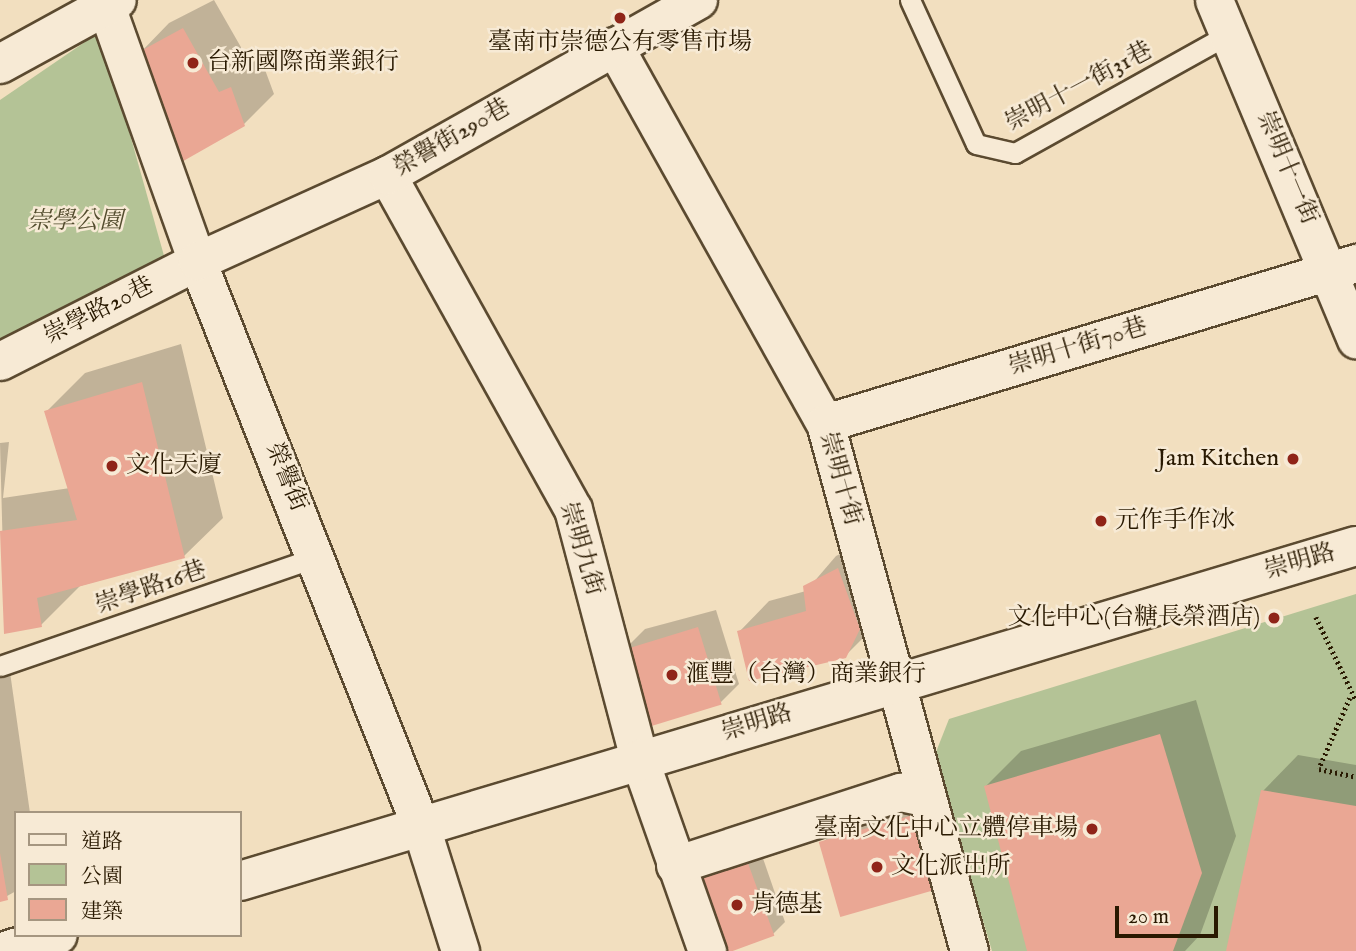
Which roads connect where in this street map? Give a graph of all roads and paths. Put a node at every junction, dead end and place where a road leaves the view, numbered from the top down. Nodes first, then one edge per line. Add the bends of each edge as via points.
1 (698, 0) edge
2 (910, 0) edge
3 (1214, 0) edge
4 (111, 3) edge
5 (1229, 34) junction
6 (614, 46) junction
7 (0, 64) edge
8 (387, 175) junction
9 (197, 261) junction
10 (1344, 266) edge
11 (1356, 339) edge
12 (0, 361) edge
13 (825, 423) junction
14 (1356, 545) edge
15 (319, 556) junction
16 (1316, 617) dead end
17 (0, 666) edge
18 (896, 681) junction
19 (1350, 698) junction
20 (1356, 700) edge
21 (639, 758) junction
22 (1356, 777) edge
23 (924, 797) junction
24 (421, 827) junction
25 (675, 865) junction
26 (242, 880) edge
27 (51, 937) edge
28 (5, 951) edge
29 (460, 951) edge
30 (707, 951) edge
31 (969, 951) edge

1 - 6 street, 榮譽街290巷
2 - 5 lane, 崇明十一街31巷 via 976,144 1015,153
3 - 5 street, 崇明十一街
4 - 7 street
4 - 9 street, 榮譽街
5 - 10 street, 崇明十一街
6 - 8 street, 榮譽街290巷
6 - 13 street, 崇明十街
8 - 9 street, 榮譽街290巷
8 - 21 street, 崇明九街 via 573,509
9 - 12 street, 崇學路20巷
9 - 15 street, 榮譽街
10 - 11 street, 崇明十一街
10 - 13 street, 崇明十街70巷
13 - 18 street, 崇明十街
14 - 18 street, 崇明路
15 - 17 lane, 崇學路16巷
15 - 24 street, 榮譽街
16 - 19 path
18 - 21 street, 崇明路
18 - 23 street, 崇明十街
19 - 20 path
19 - 22 path via 1319,769
21 - 24 street, 崇明路
21 - 25 street, 崇明九街
23 - 25 street via 900,792
23 - 31 street, 崇明十街
24 - 26 street, 崇明路
24 - 29 street, 榮譽街
25 - 30 street, 崇明九街
27 - 28 street

